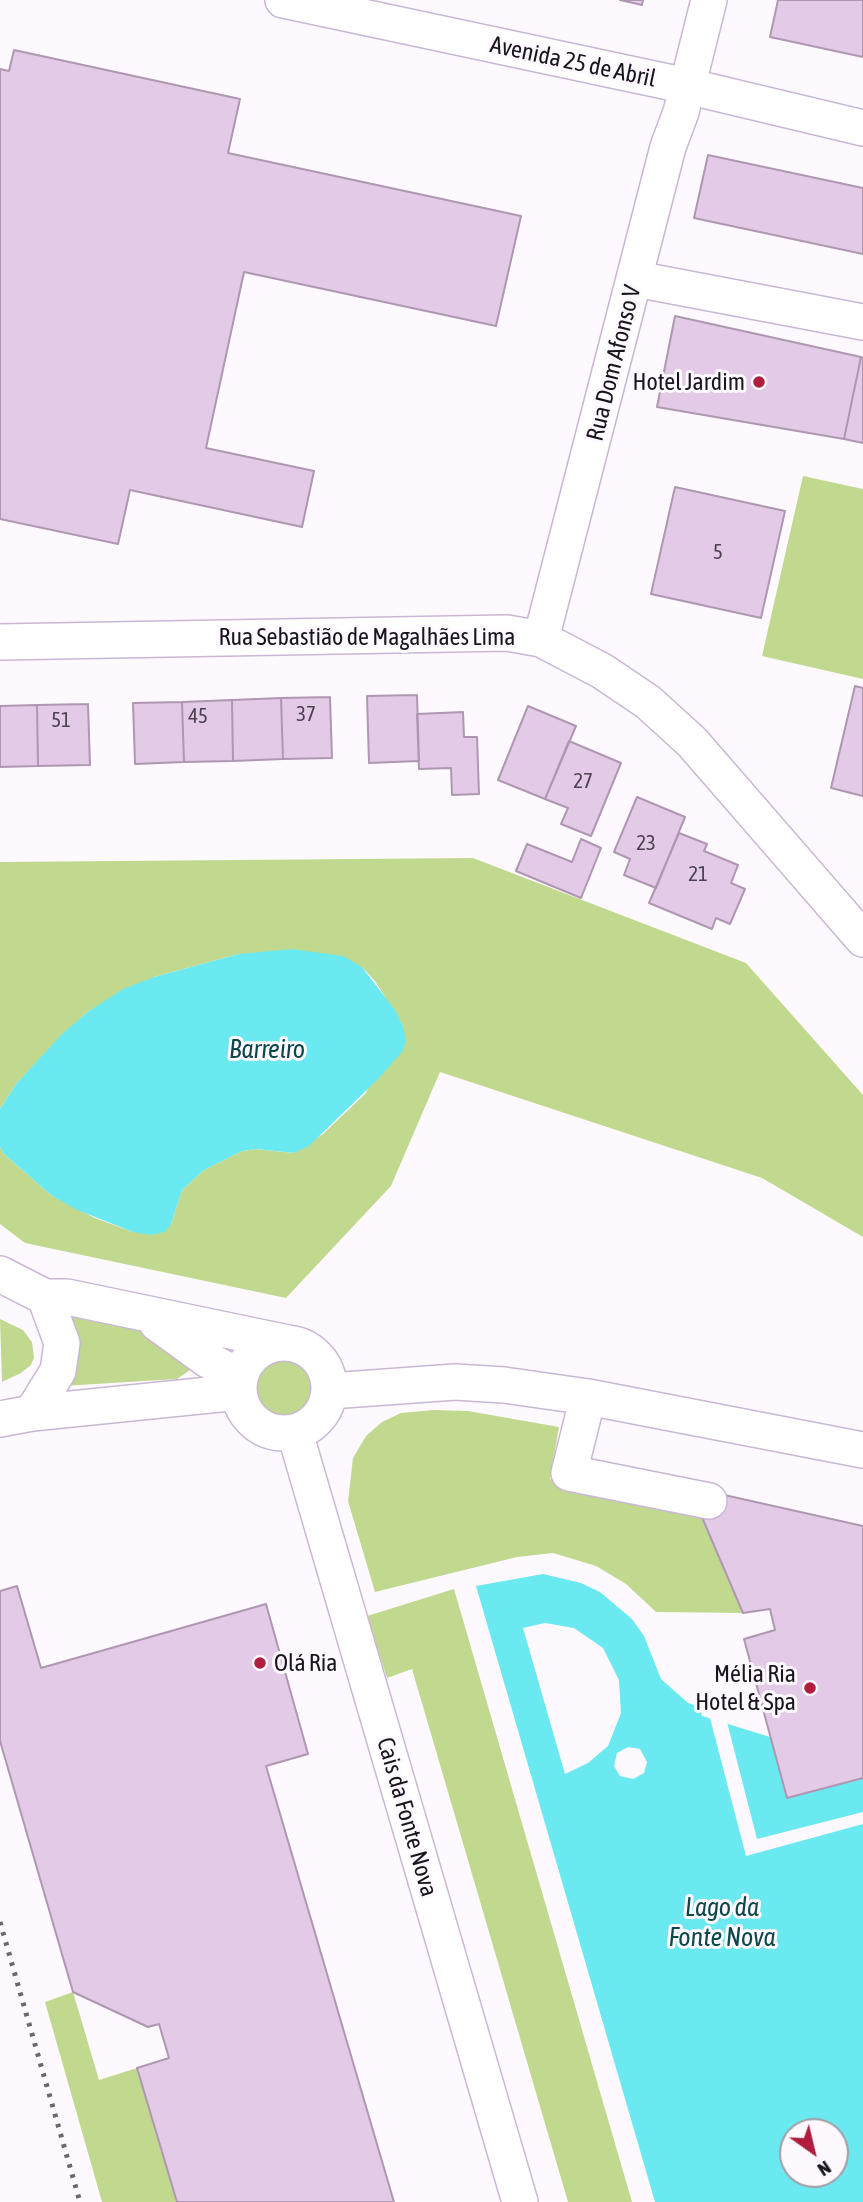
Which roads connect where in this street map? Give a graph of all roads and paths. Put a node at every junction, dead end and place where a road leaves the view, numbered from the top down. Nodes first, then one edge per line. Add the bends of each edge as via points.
1 (282, 0) edge
2 (709, 0) edge
3 (687, 86) junction
4 (863, 128) edge
5 (636, 279) junction
6 (863, 322) edge
7 (541, 639) junction
8 (0, 642) edge
9 (863, 939) edge
10 (0, 1274) edge
11 (45, 1297) junction
12 (145, 1315) junction
13 (288, 1343) junction
14 (239, 1385) junction
15 (330, 1391) junction
16 (588, 1397) junction
17 (16, 1416) edge
18 (295, 1433) junction
19 (863, 1450) edge
20 (709, 1501) dead end
21 (520, 2202) edge

1 - 3 street, Avenida 25 de Abril
2 - 3 street, Rua Dom Afonso V
3 - 4 street, Avenida 25 de Abril
3 - 5 street, Rua Dom Afonso V
5 - 6 street
5 - 7 street, Rua Dom Afonso V
7 - 8 street, Rua Sebastião de Magalhães Lima via 507,633
7 - 9 street, Rua Sebastião de Magalhães Lima via 603,671 648,702 692,742
10 - 11 street
11 - 12 street via 67,1297
11 - 17 street via 62,1343 58,1371
12 - 13 street
12 - 14 street
13 - 14 street via 253,1355
13 - 15 street via 302,1346 323,1364
14 - 17 street
14 - 18 street via 242,1405 257,1426 269,1432
15 - 16 street via 455,1381
15 - 18 street via 319,1418
16 - 19 street
16 - 20 street via 569,1473
18 - 21 street, Cais da Fonte Nova

